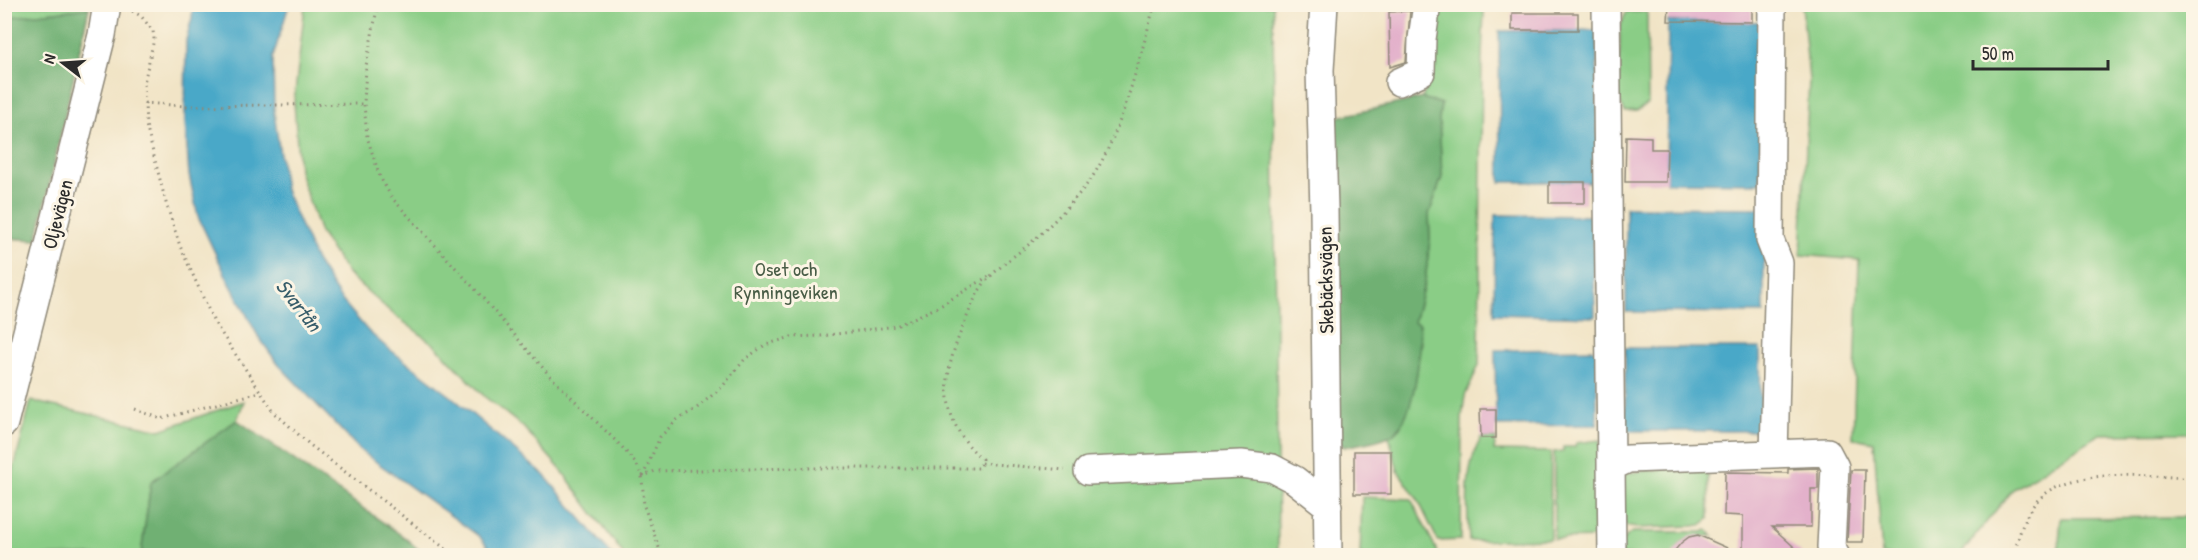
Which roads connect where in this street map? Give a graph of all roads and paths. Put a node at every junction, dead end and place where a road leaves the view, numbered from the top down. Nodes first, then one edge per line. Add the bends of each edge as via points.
1 (378, 4) edge
2 (1155, 4) edge
3 (1324, 4) edge
4 (1427, 4) edge
5 (1606, 4) edge
6 (1772, 4) edge
7 (11, 5) edge
8 (115, 6) edge
9 (4, 10) edge
10 (1399, 82) dead end
11 (144, 103) junction
12 (364, 104) junction
13 (993, 275) junction
14 (10, 382) edge
15 (260, 392) junction
16 (135, 409) dead end
17 (4, 423) edge
18 (1774, 454) junction
19 (981, 463) junction
20 (1611, 467) junction
21 (1088, 471) joint
22 (642, 477) junction
23 (2193, 478) edge
24 (1328, 506) junction
25 (455, 555) edge
26 (662, 555) edge
27 (1329, 555) edge
28 (1612, 555) edge
29 (1836, 555) edge
30 (2014, 555) edge

1 - 12 path via 366,66
2 - 13 path via 1126,100 1099,166 1054,221
3 - 24 street, Skebäcksvägen via 1320,70
4 - 10 street via 1421,72
5 - 20 street
6 - 18 street via 1770,240 1779,263
7 - 9 path
8 - 11 path via 141,16 153,31
8 - 14 street, Oljevägen via 102,35
11 - 12 path
11 - 15 path via 146,125 180,246 214,322
12 - 22 path via 374,162 392,198 550,376 622,447
13 - 19 path via 976,297 959,334 947,378 946,396 955,424 982,459
13 - 22 path via 896,326 791,337 765,345 745,359 722,387 660,437
14 - 17 street, Oljevägen
15 - 16 path via 161,419
15 - 25 path via 274,412 310,445
18 - 20 street via 1628,459
18 - 29 street via 1827,452 1835,467 1831,547
19 - 21 path
19 - 22 path via 980,468 655,471
20 - 28 street
21 - 24 street via 1241,464 1272,468
22 - 26 path via 644,506
23 - 30 path via 2097,477 2061,485 2036,502 2023,525
24 - 27 street, Skebäcksvägen

